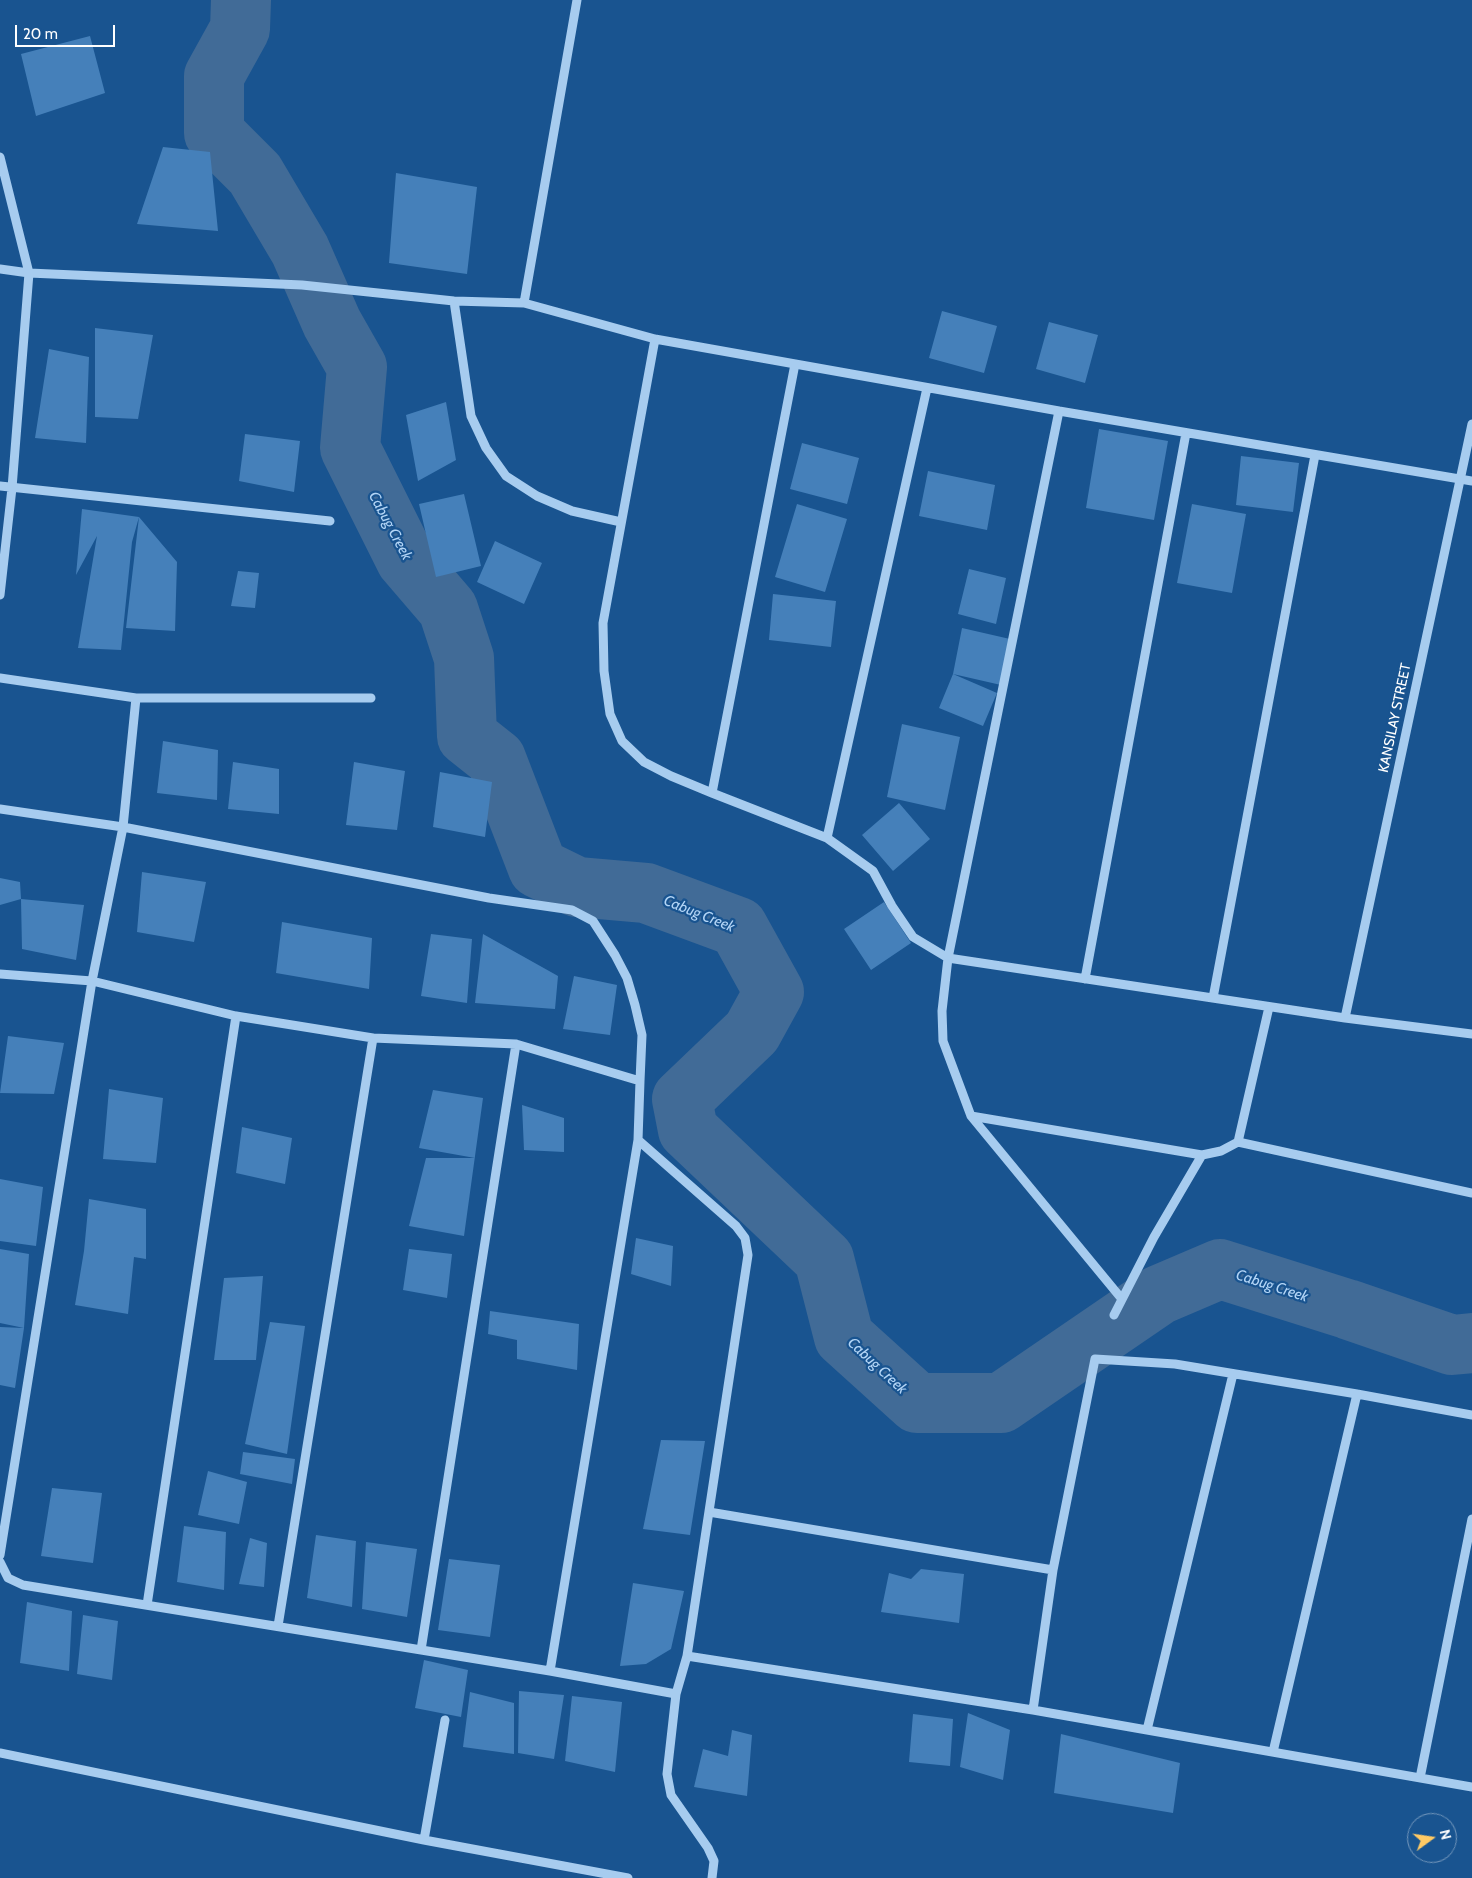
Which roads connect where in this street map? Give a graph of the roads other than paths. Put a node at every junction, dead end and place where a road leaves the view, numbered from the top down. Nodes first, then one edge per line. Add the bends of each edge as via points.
1 (577, 0) edge
2 (0, 157) edge
3 (0, 270) edge
4 (29, 273) junction
5 (454, 301) junction
6 (524, 303) junction
7 (654, 339) junction
8 (795, 364) junction
9 (927, 388) junction
10 (1059, 411) junction
11 (1472, 424) edge
12 (1186, 433) junction
13 (1315, 455) junction
14 (1460, 479) junction
15 (1472, 481) edge
16 (0, 486) edge
17 (12, 488) junction
18 (330, 521) dead end
19 (621, 522) junction
20 (0, 596) edge
21 (0, 678) edge
22 (136, 698) junction
23 (371, 698) dead end
24 (712, 793) junction
25 (0, 809) edge
26 (123, 827) junction
27 (827, 838) junction
28 (948, 958) junction
29 (0, 974) edge
30 (1085, 979) junction
31 (92, 981) junction
32 (1213, 998) junction
33 (1270, 1007) junction
34 (236, 1016) junction
35 (1344, 1018) junction
36 (1472, 1034) edge
37 (373, 1038) junction
38 (516, 1044) junction
39 (640, 1081) junction
40 (971, 1116) junction
41 (638, 1140) junction
42 (1238, 1142) junction
43 (1202, 1155) junction
44 (1472, 1193) edge
45 (1121, 1298) junction
46 (1114, 1315) dead end
47 (1233, 1374) junction
48 (1357, 1394) junction
49 (1472, 1415) edge
50 (709, 1512) junction
51 (1472, 1520) edge
52 (0, 1555) edge
53 (0, 1562) edge
54 (1053, 1570) junction
55 (147, 1605) junction
56 (278, 1626) junction
57 (421, 1650) junction
58 (686, 1656) junction
59 (550, 1671) junction
60 (676, 1694) junction
61 (1033, 1710) junction
62 (445, 1720) dead end
63 (1147, 1730) junction
64 (1274, 1752) junction
65 (0, 1753) edge
66 (1420, 1778) junction
67 (1472, 1787) edge
68 (424, 1840) junction
69 (628, 1878) edge
70 (712, 1878) edge

1 - 6 street
2 - 4 street
3 - 4 street
4 - 5 street via 302,285
4 - 17 street
5 - 6 street
5 - 19 street via 471,416 486,448 506,476 536,496 572,511
6 - 7 street
7 - 8 street
7 - 19 street
8 - 9 street
8 - 24 street
9 - 10 street
9 - 27 street
10 - 12 street
10 - 28 street
11 - 14 street, KANSILAY STREET
12 - 13 street
12 - 30 street
13 - 14 street
13 - 32 street
14 - 15 street
14 - 35 street, KANSILAY STREET
16 - 17 street
17 - 18 street
17 - 20 street
19 - 24 street via 603,623 604,671 610,714 622,742 644,762
21 - 22 street
22 - 23 street
22 - 26 street
24 - 27 street
25 - 26 street
26 - 31 street
26 - 39 street via 489,898 572,910 593,921 615,954 626,978 642,1035
27 - 28 street via 872,871 913,937
28 - 30 street
28 - 40 street via 942,1011 943,1041
29 - 31 street
30 - 32 street
31 - 34 street
31 - 52 street
32 - 33 street
33 - 35 street
33 - 42 street
34 - 37 street
34 - 55 street
35 - 36 street
37 - 38 street
37 - 56 street
38 - 39 street
38 - 57 street
39 - 41 street
40 - 43 street
40 - 45 street
41 - 50 street via 736,1226 745,1238 748,1255
41 - 59 street
42 - 43 street via 1221,1151
42 - 44 street
43 - 45 street
45 - 46 street
47 - 48 street
47 - 54 street via 1175,1364 1095,1359
47 - 63 street
48 - 49 street
48 - 64 street
50 - 54 street
50 - 58 street
51 - 66 street
53 - 55 street via 8,1578 23,1585
54 - 61 street
55 - 56 street
56 - 57 street
57 - 59 street
58 - 60 street
58 - 61 street
59 - 60 street
60 - 70 street via 667,1774 671,1795 708,1848 714,1862
61 - 63 street
62 - 68 street
63 - 64 street
64 - 66 street
65 - 68 street
66 - 67 street
68 - 69 street

